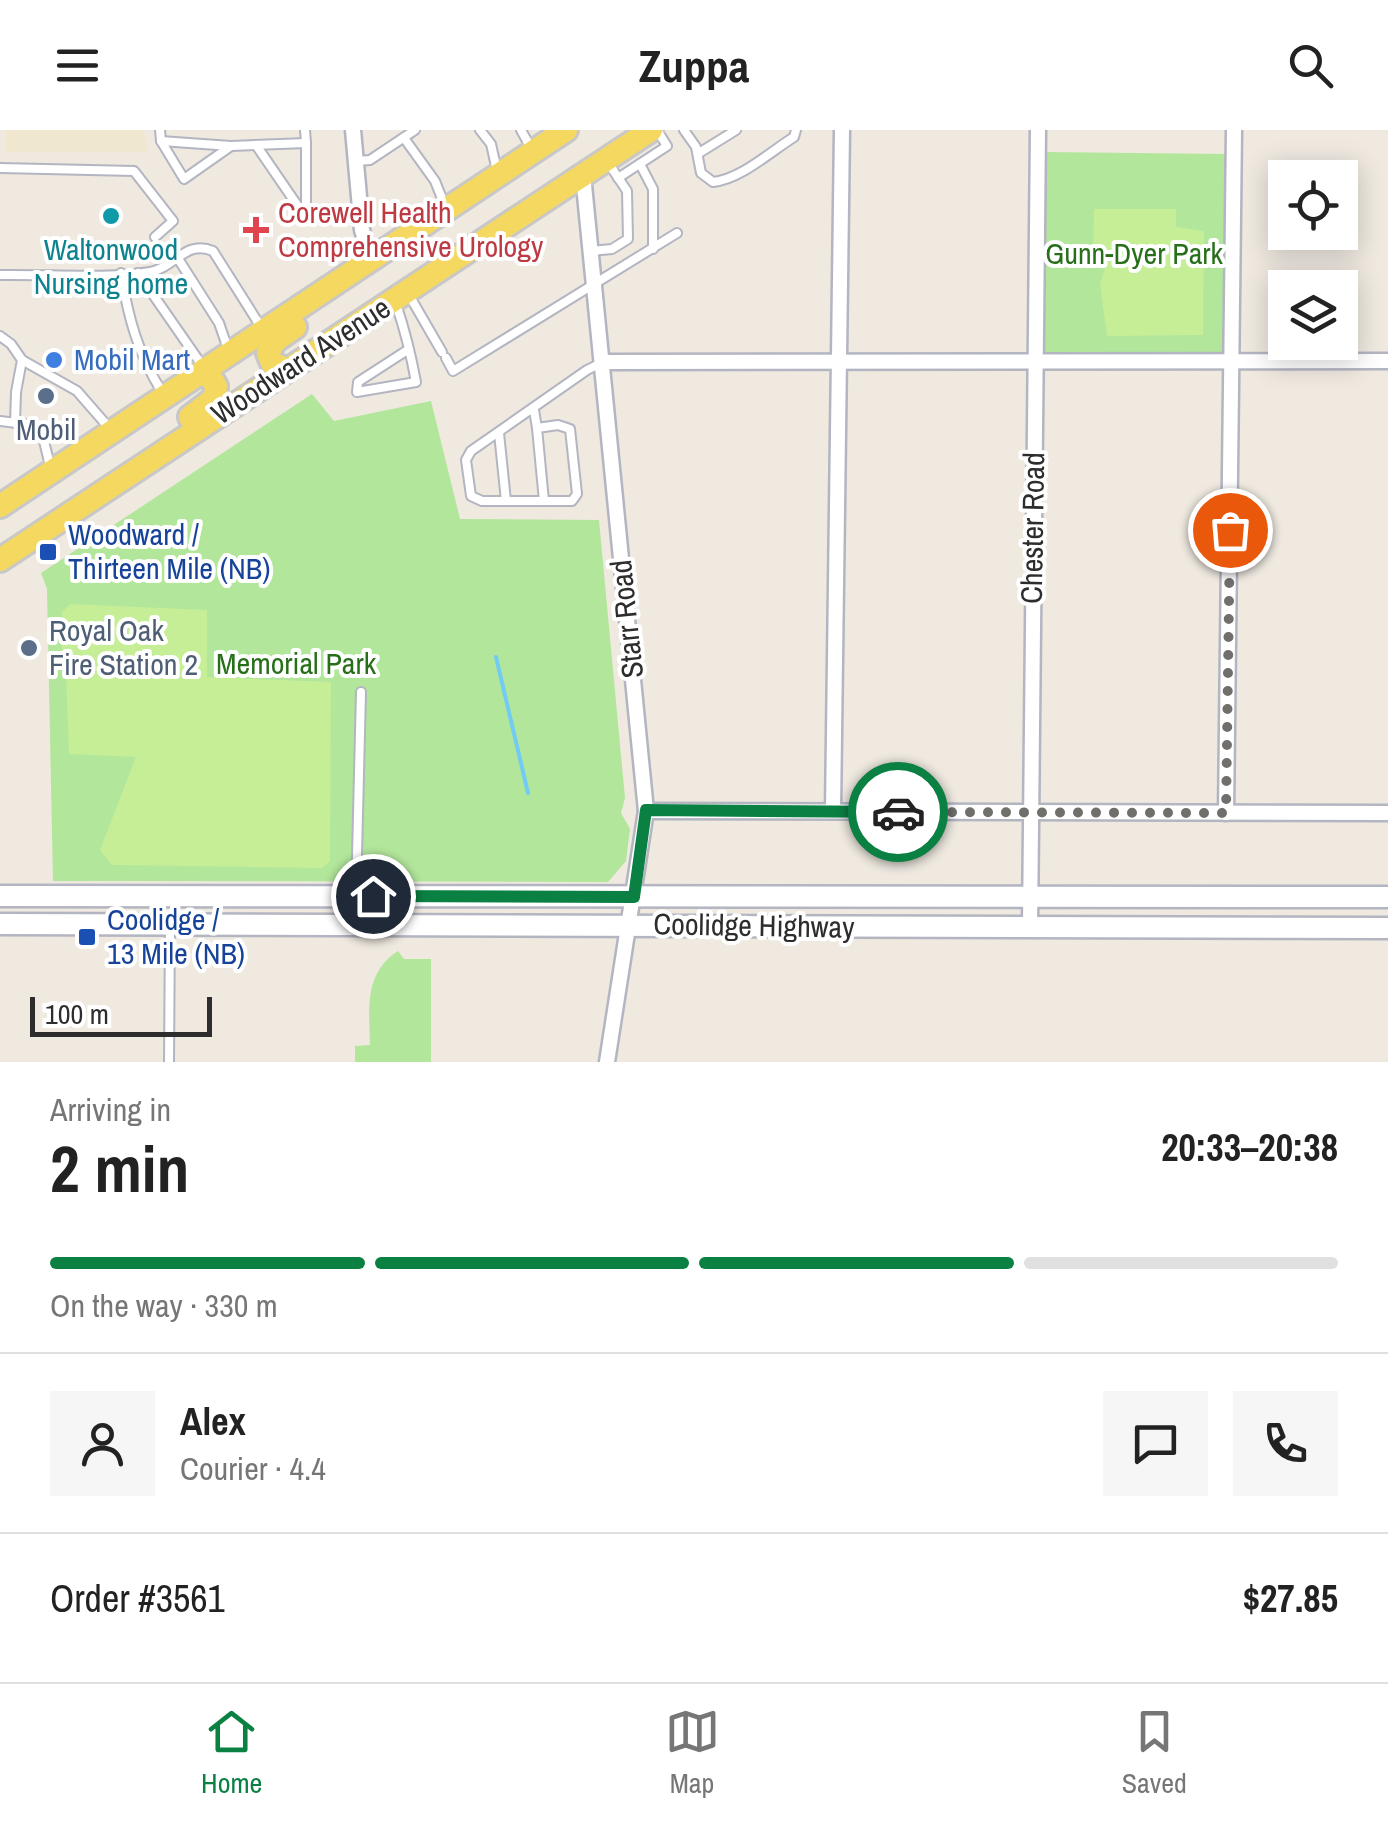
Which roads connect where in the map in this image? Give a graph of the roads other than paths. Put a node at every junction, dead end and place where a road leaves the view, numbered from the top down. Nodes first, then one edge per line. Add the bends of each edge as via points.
1 (160, 130) edge
2 (305, 130) edge
3 (353, 130) edge
4 (415, 130) edge
5 (480, 130) edge
6 (521, 130) edge
7 (566, 130) edge
8 (624, 130) edge
9 (654, 130) edge
10 (684, 130) edge
11 (736, 130) edge
12 (796, 130) edge
13 (842, 130) edge
14 (1038, 130) edge
15 (1234, 130) edge
16 (404, 138) junction
17 (162, 141) junction
18 (306, 143) junction
19 (256, 145) junction
20 (232, 146) junction
21 (533, 152) junction
22 (699, 153) junction
23 (357, 162) junction
24 (640, 164) junction
25 (0, 168) edge
26 (612, 169) junction
27 (583, 175) junction
28 (498, 176) junction
29 (447, 209) junction
30 (361, 216) junction
31 (306, 218) junction
32 (677, 233) dead end
33 (156, 238) dead end
34 (396, 244) junction
35 (652, 249) junction
36 (591, 251) junction
37 (176, 257) junction
38 (372, 260) junction
39 (138, 273) junction
40 (0, 274) edge
41 (121, 274) junction
42 (594, 284) junction
43 (401, 296) junction
44 (263, 330) junction
45 (0, 336) edge
46 (409, 349) junction
47 (229, 353) junction
48 (22, 360) junction
49 (1232, 360) junction
50 (1388, 361) edge
51 (603, 362) junction
52 (839, 362) junction
53 (1035, 362) junction
54 (204, 369) junction
55 (288, 370) junction
56 (164, 395) junction
57 (534, 410) junction
58 (0, 422) edge
59 (15, 423) junction
60 (537, 428) junction
61 (111, 430) junction
62 (499, 433) junction
63 (51, 470) junction
64 (118, 482) junction
65 (506, 501) junction
66 (544, 501) junction
67 (0, 506) edge
68 (0, 560) edge
69 (362, 692) dead end
70 (646, 810) junction
71 (834, 811) junction
72 (1030, 813) junction
73 (1226, 813) junction
74 (1388, 813) edge
75 (0, 896) edge
76 (259, 896) junction
77 (356, 896) junction
78 (634, 897) junction
79 (716, 897) junction
80 (1030, 897) junction
81 (1380, 897) edge
82 (0, 924) edge
83 (250, 924) junction
84 (170, 925) junction
85 (630, 925) junction
86 (1030, 926) junction
87 (720, 927) junction
88 (1358, 928) junction
89 (1388, 928) edge
90 (169, 1062) edge
91 (607, 1062) edge

1 - 17 lane
2 - 18 lane
3 - 23 street
4 - 16 lane
5 - 28 lane via 491,144
6 - 21 lane
7 - 21 main road, Woodward Avenue
8 - 27 main road via 588,156
9 - 24 lane via 667,146
9 - 26 main road, Woodward Avenue
10 - 22 lane
11 - 22 lane
12 - 22 lane via 725,180 713,182 702,173
13 - 52 street
14 - 53 street, Chester Road
15 - 49 street
16 - 23 lane
16 - 29 lane
17 - 20 lane
17 - 20 lane via 184,180
18 - 19 lane
18 - 31 lane
19 - 20 lane
19 - 31 lane
21 - 28 main road, Woodward Avenue
23 - 30 street
24 - 26 lane
24 - 35 lane via 653,189
25 - 33 lane via 134,171 173,221
26 - 27 main road, Woodward Avenue
26 - 36 lane via 626,191 628,239
27 - 36 street, Starr Road
27 - 43 main road, Woodward Avenue
28 - 29 main road, Woodward Avenue
29 - 34 main road, Woodward Avenue
30 - 31 lane
30 - 38 street
32 - 35 lane
34 - 38 main road, Woodward Avenue
34 - 55 main road via 377,273 275,341 269,360
35 - 42 lane
36 - 42 street, Starr Road
37 - 39 lane via 154,272
37 - 44 lane via 202,246 213,250
37 - 47 lane via 220,324
38 - 44 main road, Woodward Avenue
39 - 41 lane
39 - 54 lane
40 - 41 lane
41 - 56 lane via 130,326
42 - 43 lane via 453,371
42 - 51 street, Starr Road
43 - 46 lane
43 - 55 main road, Woodward Avenue
44 - 47 main road, Woodward Avenue
45 - 48 lane
46 - 46 lane via 416,382 356,392 358,382
47 - 54 main road, Woodward Avenue
48 - 59 lane
48 - 61 lane via 77,391
49 - 50 street
49 - 53 street
49 - 73 street
51 - 52 street
51 - 57 lane
51 - 70 street, Starr Road
52 - 53 street
52 - 71 street
53 - 72 street, Chester Road
54 - 56 main road, Woodward Avenue
54 - 64 main road via 216,386 215,398 141,449
55 - 64 main road, Woodward Avenue
56 - 61 main road, Woodward Avenue
57 - 60 lane
57 - 62 lane
58 - 59 lane
59 - 63 lane via 42,433
60 - 66 lane
60 - 66 lane via 570,428 577,494 572,502
61 - 63 main road, Woodward Avenue
62 - 65 lane
62 - 65 lane via 466,460 470,496
63 - 67 main road, Woodward Avenue
64 - 68 main road, Woodward Avenue
65 - 66 lane
69 - 77 lane
70 - 71 street
70 - 78 street, Starr Road
71 - 72 street
72 - 73 street
72 - 80 street, Chester Road
73 - 74 street
75 - 76 main road, Coolidge Highway
76 - 77 main road, Coolidge Highway
76 - 84 main road via 226,907 178,907
77 - 78 main road, Coolidge Highway
77 - 83 main road via 352,917
78 - 79 main road, Coolidge Highway
78 - 85 street, Starr Road
79 - 80 main road, Coolidge Highway
79 - 87 main road via 711,917
80 - 81 main road, Coolidge Highway
80 - 86 street, Chester Road
81 - 88 main road
82 - 84 main road, Coolidge Highway
83 - 84 main road, Coolidge Highway
83 - 85 main road, Coolidge Highway
84 - 90 lane
85 - 87 main road, Coolidge Highway
85 - 91 street, Starr Road
86 - 87 main road, Coolidge Highway
86 - 88 main road, Coolidge Highway
88 - 89 main road, Coolidge Highway

